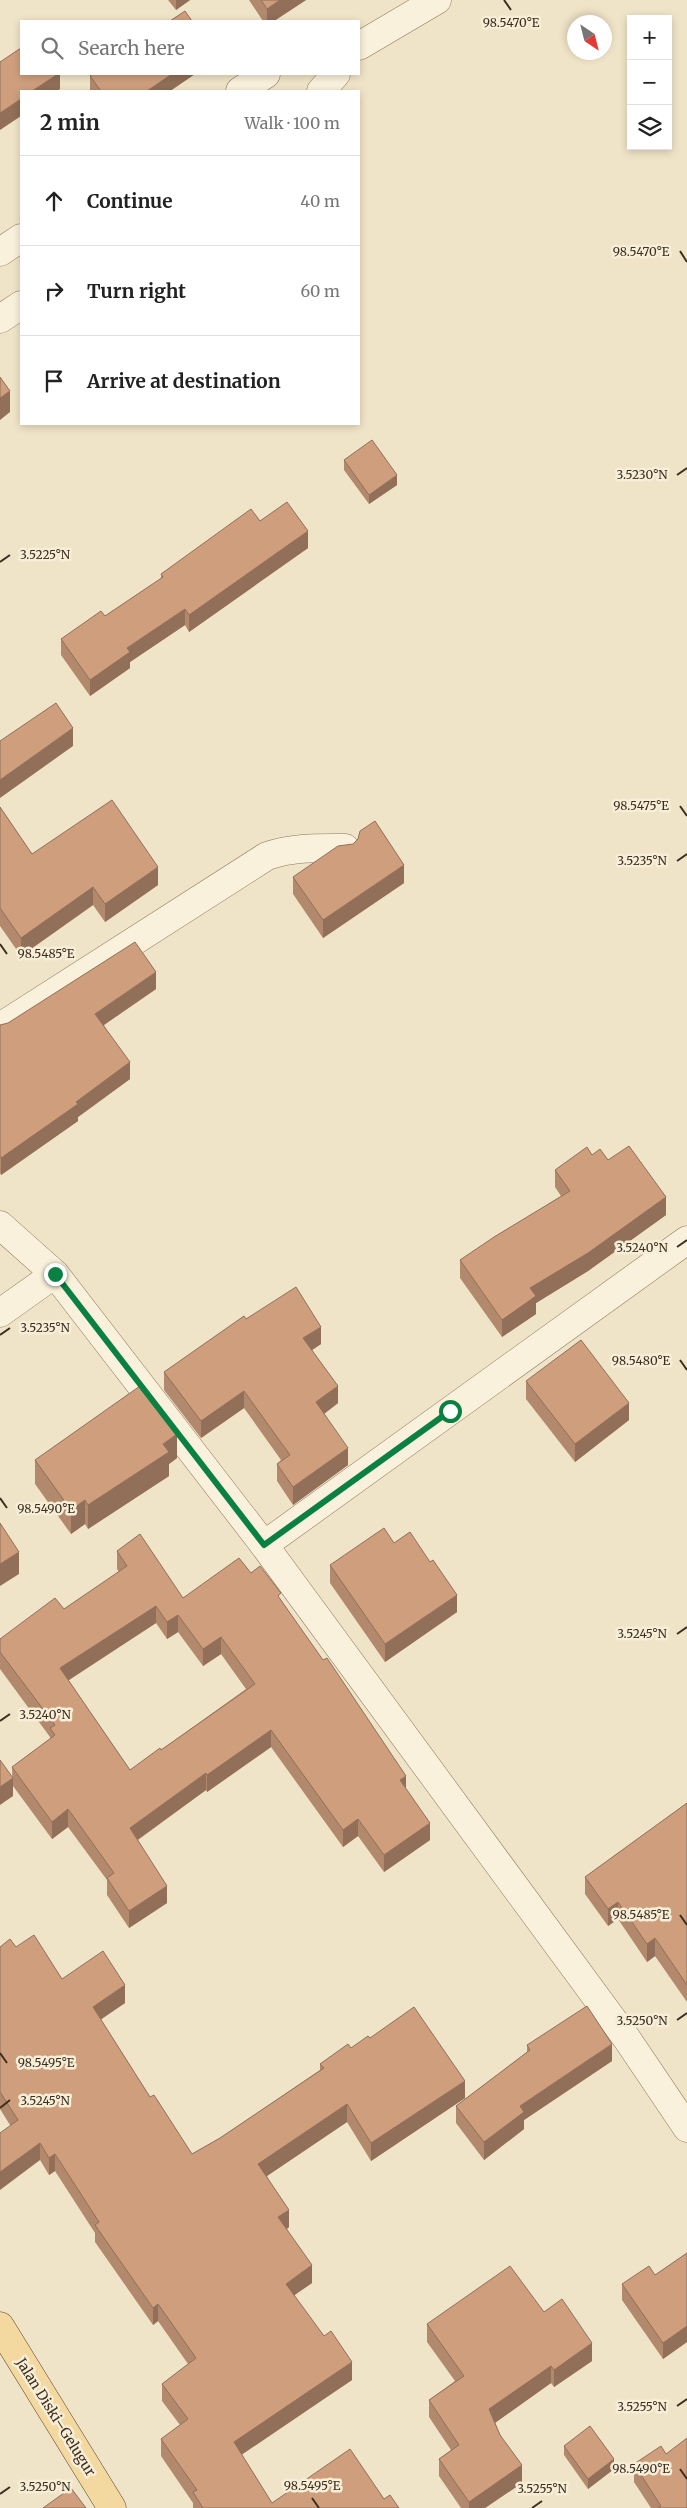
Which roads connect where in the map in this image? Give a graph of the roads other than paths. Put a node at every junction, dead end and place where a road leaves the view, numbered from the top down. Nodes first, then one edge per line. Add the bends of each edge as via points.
1 (438, 0) edge
2 (360, 45) edge
3 (264, 75) edge
4 (335, 75) edge
5 (242, 90) edge
6 (322, 90) edge
7 (20, 239) edge
8 (0, 252) edge
9 (20, 306) edge
10 (0, 319) edge
11 (345, 848) edge
12 (0, 1027) edge
13 (0, 1225) edge
14 (687, 1240) edge
15 (55, 1274) junction
16 (0, 1313) edge
17 (264, 1545) junction
18 (687, 2128) edge
19 (0, 2326) edge
20 (112, 2508) edge

1 - 2 street
3 - 5 street
4 - 6 street
7 - 8 street
9 - 10 street
11 - 12 street via 302,848 267,856
13 - 15 street
14 - 17 street
15 - 16 street
15 - 17 street
17 - 18 street via 627,2039
19 - 20 main road, Jalan Diski–Gelugur

